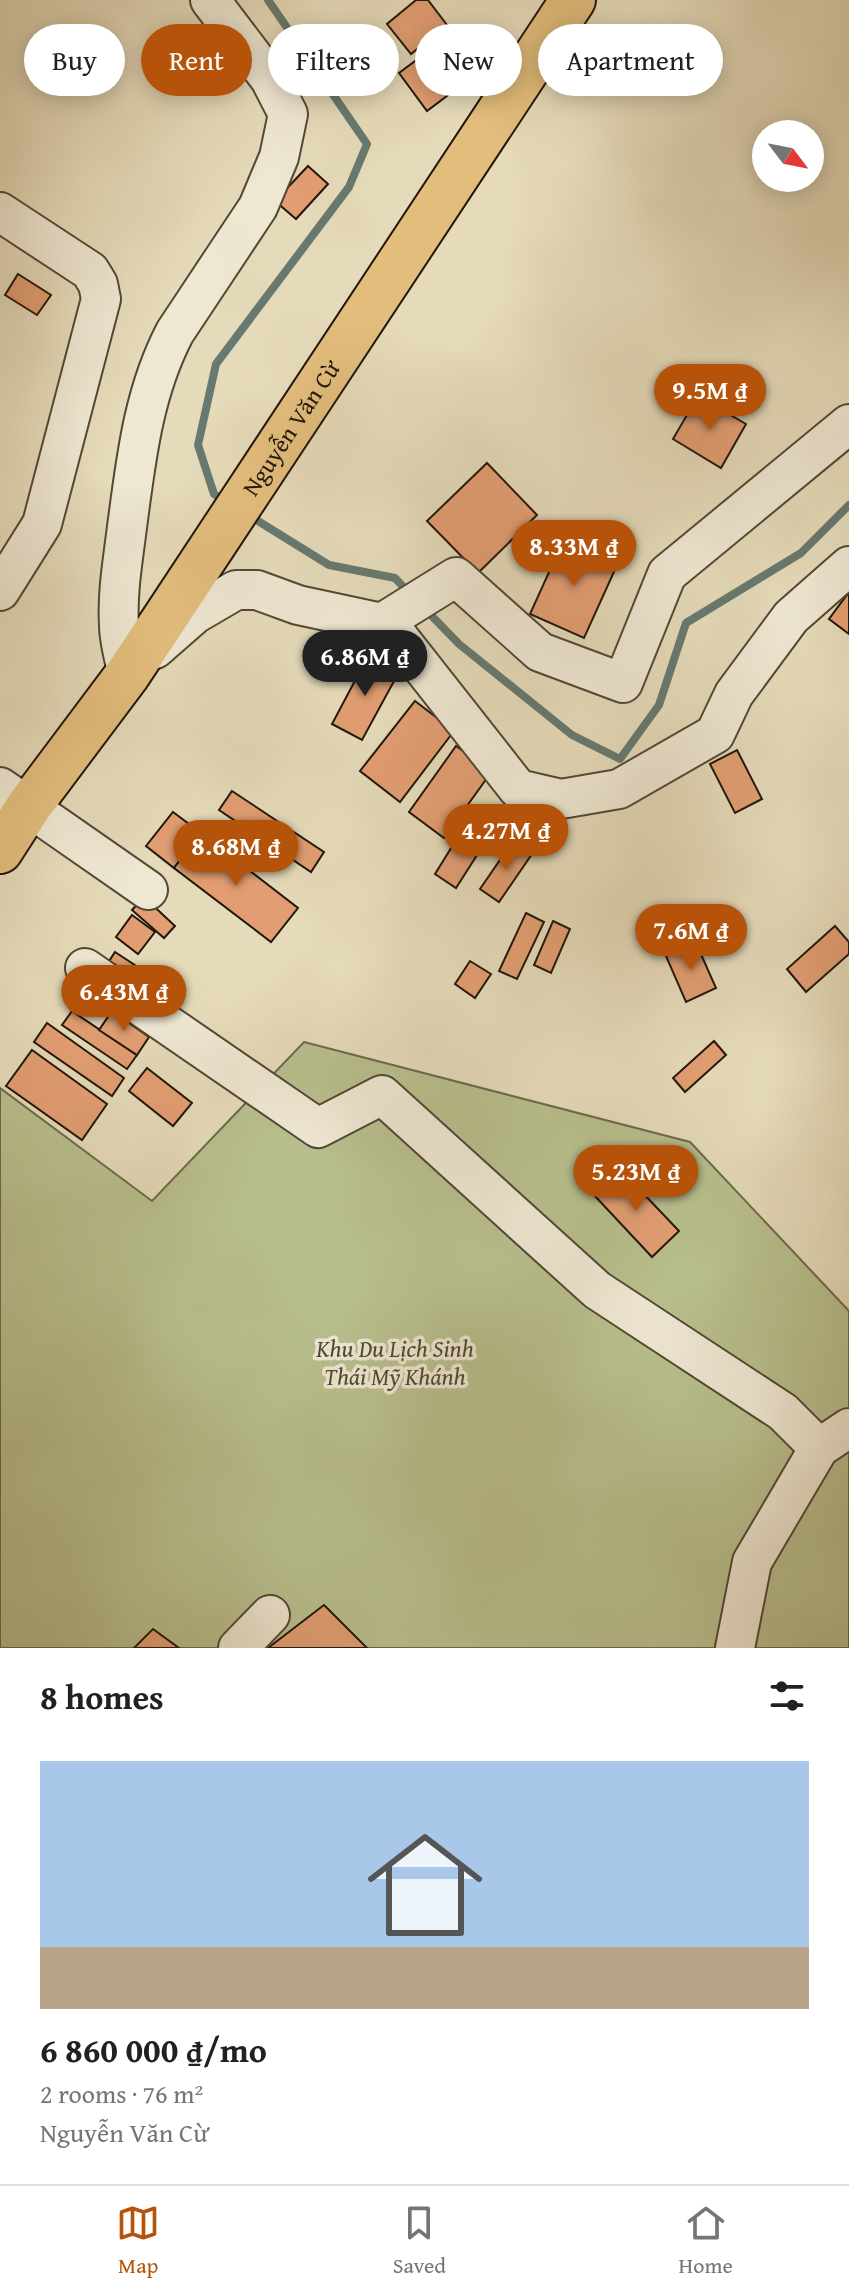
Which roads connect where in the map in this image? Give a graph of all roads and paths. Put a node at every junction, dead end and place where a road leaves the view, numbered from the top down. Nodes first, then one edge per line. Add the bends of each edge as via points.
1 (210, 0) edge
2 (573, 0) edge
3 (0, 212) edge
4 (849, 424) edge
5 (849, 566) edge
6 (0, 591) edge
7 (382, 623) junction
8 (128, 674) junction
9 (14, 796) edge
10 (0, 851) edge
11 (148, 890) dead end
12 (85, 968) dead end
13 (834, 1438) edge
14 (270, 1615) dead end
15 (238, 1648) edge
16 (735, 1648) edge

1 - 8 street via 276,89 288,114 287,125 258,207 175,332 145,408 119,593
2 - 8 main road, Nguyễn Văn Cừ
3 - 6 street via 90,271 101,299 42,524
4 - 7 street via 667,574 623,683 540,652 456,577
5 - 7 street via 791,617 734,694 715,734 619,789 561,799 518,789
7 - 8 street via 298,605 257,590 236,590 195,614
8 - 9 main road, Nguyễn Văn Cừ
9 - 10 main road, Nguyễn Văn Cừ
9 - 11 street
12 - 13 street via 318,1128 382,1095 597,1290 783,1412
13 - 16 street via 752,1562
14 - 15 street

